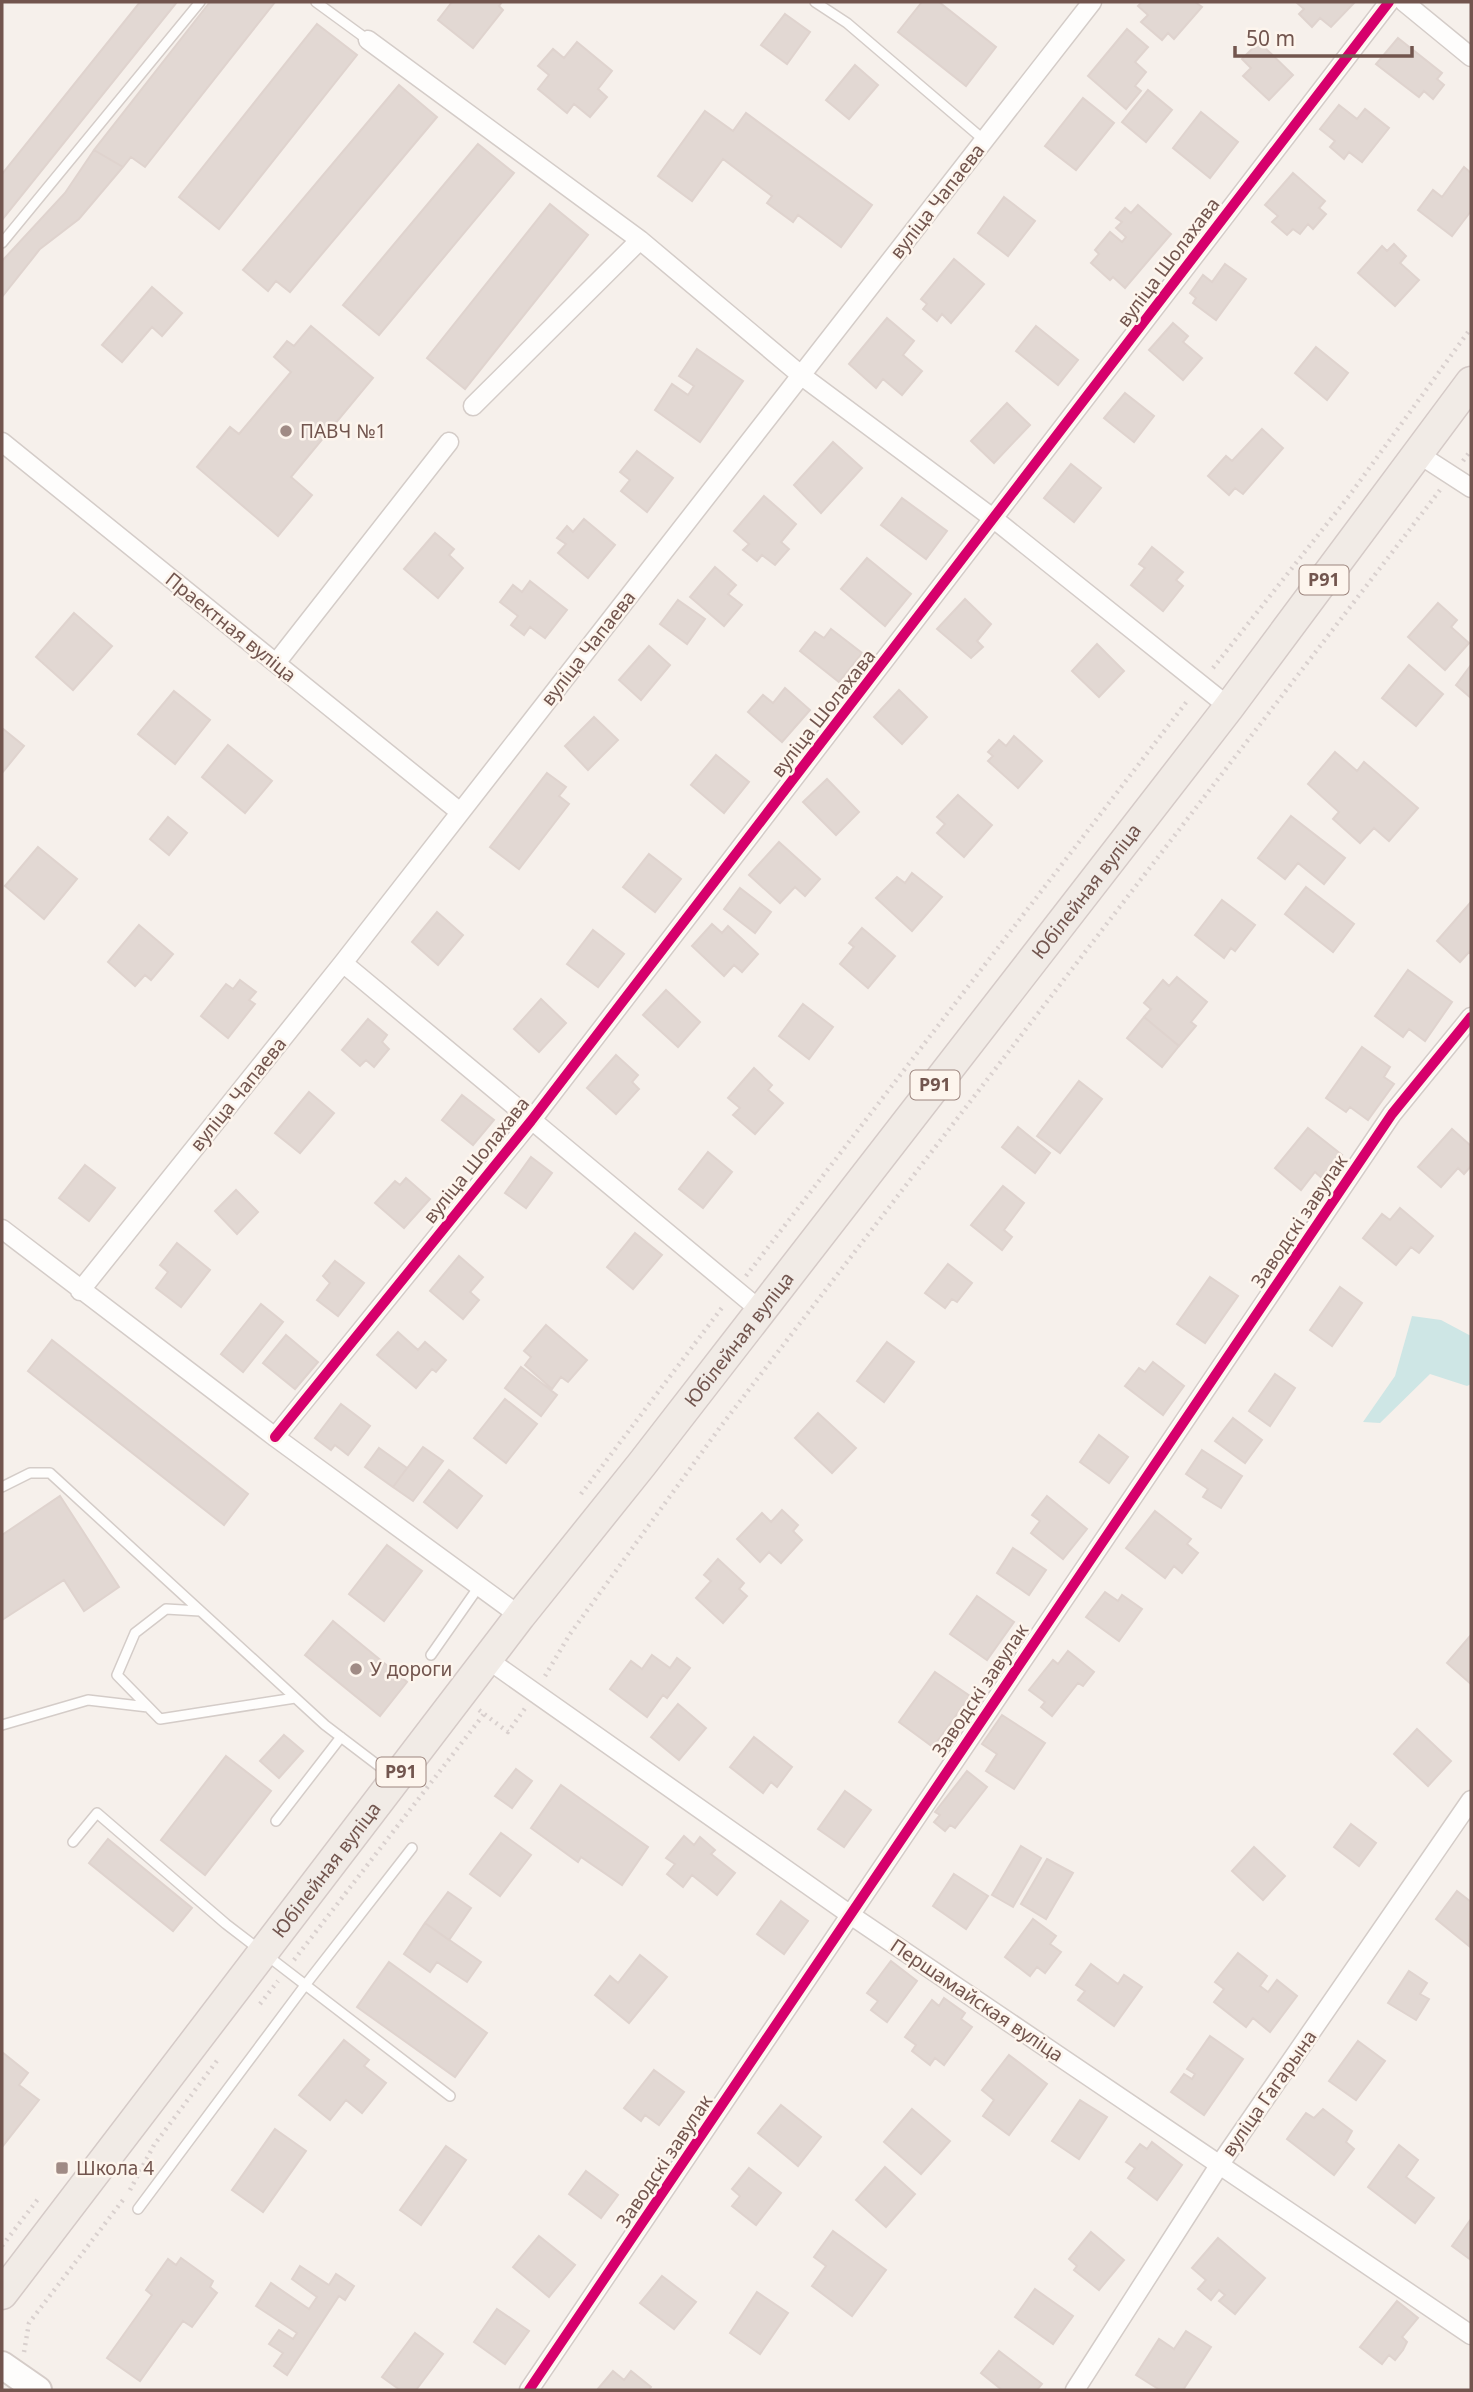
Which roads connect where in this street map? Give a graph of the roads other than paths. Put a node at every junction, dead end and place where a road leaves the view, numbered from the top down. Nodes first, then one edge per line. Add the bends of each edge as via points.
1 (200, 2) edge
2 (316, 2) edge
3 (815, 2) edge
4 (1092, 2) edge
5 (1388, 2) edge
6 (1404, 2) edge
7 (368, 40) joint
8 (1471, 57) edge
9 (984, 140) junction
10 (640, 240) junction
11 (2, 243) edge
12 (802, 376) junction
13 (1471, 382) edge
14 (473, 406) dead end
15 (2, 442) edge
16 (449, 442) dead end
17 (1418, 453) junction
18 (1471, 488) edge
19 (994, 519) junction
20 (276, 663) junction
21 (1229, 707) junction
22 (460, 812) junction
23 (343, 963) junction
24 (1471, 1017) edge
25 (531, 1121) junction
26 (2, 1228) edge
27 (80, 1291) junction
28 (760, 1310) junction
29 (275, 1437) junction
30 (2, 1487) edge
31 (480, 1586) junction
32 (200, 1611) junction
33 (520, 1616) junction
34 (431, 1655) dead end
35 (487, 1659) junction
36 (295, 1698) junction
37 (148, 1707) junction
38 (2, 1725) edge
39 (341, 1737) junction
40 (396, 1779) junction
41 (1471, 1800) edge
42 (276, 1821) dead end
43 (73, 1842) dead end
44 (412, 1848) dead end
45 (852, 1916) junction
46 (275, 1961) junction
47 (306, 1984) junction
48 (450, 2096) dead end
49 (1220, 2164) junction
50 (138, 2209) dead end
51 (2, 2294) edge
52 (1471, 2335) edge
53 (6, 2368) edge
54 (38, 2390) edge
55 (529, 2390) edge
56 (1075, 2390) edge

1 - 11 lane
2 - 7 lane
3 - 9 lane via 847,23
4 - 9 street, вуліца Чапаева
5 - 19 street, вуліца Шолахава
6 - 8 street
7 - 10 street
9 - 12 street, вуліца Чапаева
10 - 12 street
10 - 14 street
12 - 19 street
12 - 22 street, вуліца Чапаева
13 - 17 main road, Юбілейная вуліца / Р91
15 - 20 street, Праектная вуліца
16 - 20 street
17 - 18 street
17 - 21 main road, Юбілейная вуліца / Р91
19 - 21 street
19 - 25 street, вуліца Шолахава
20 - 22 street, Праектная вуліца
21 - 28 main road, Юбілейная вуліца / Р91
22 - 23 street, вуліца Чапаева
23 - 25 street
23 - 27 street, вуліца Чапаева
24 - 45 street, Заводскі завулак via 1392,1114
25 - 28 street
25 - 29 street, вуліца Шолахава
26 - 27 street
27 - 29 street
28 - 33 main road, Юбілейная вуліца / Р91
29 - 31 street
30 - 32 lane via 30,1473 50,1473
31 - 33 street
31 - 34 lane
32 - 36 lane
32 - 37 lane via 166,1609 135,1633 117,1675
33 - 35 main road, Юбілейная вуліца / Р91
35 - 40 main road, Юбілейная вуліца / Р91
35 - 45 street, Першамайская вуліца
36 - 37 lane via 160,1719
36 - 39 lane
37 - 38 lane via 88,1700
39 - 40 lane
39 - 42 lane
40 - 46 main road, Юбілейная вуліца / Р91
41 - 49 street, вуліца Гагарына
43 - 46 lane via 97,1813
44 - 47 lane
45 - 49 street, Першамайская вуліца
45 - 55 street, Заводскі завулак
46 - 47 lane
46 - 51 main road, Юбілейная вуліца / Р91
47 - 48 lane
47 - 50 lane
49 - 52 street, Першамайская вуліца
49 - 56 street, вуліца Гагарына
53 - 54 street

